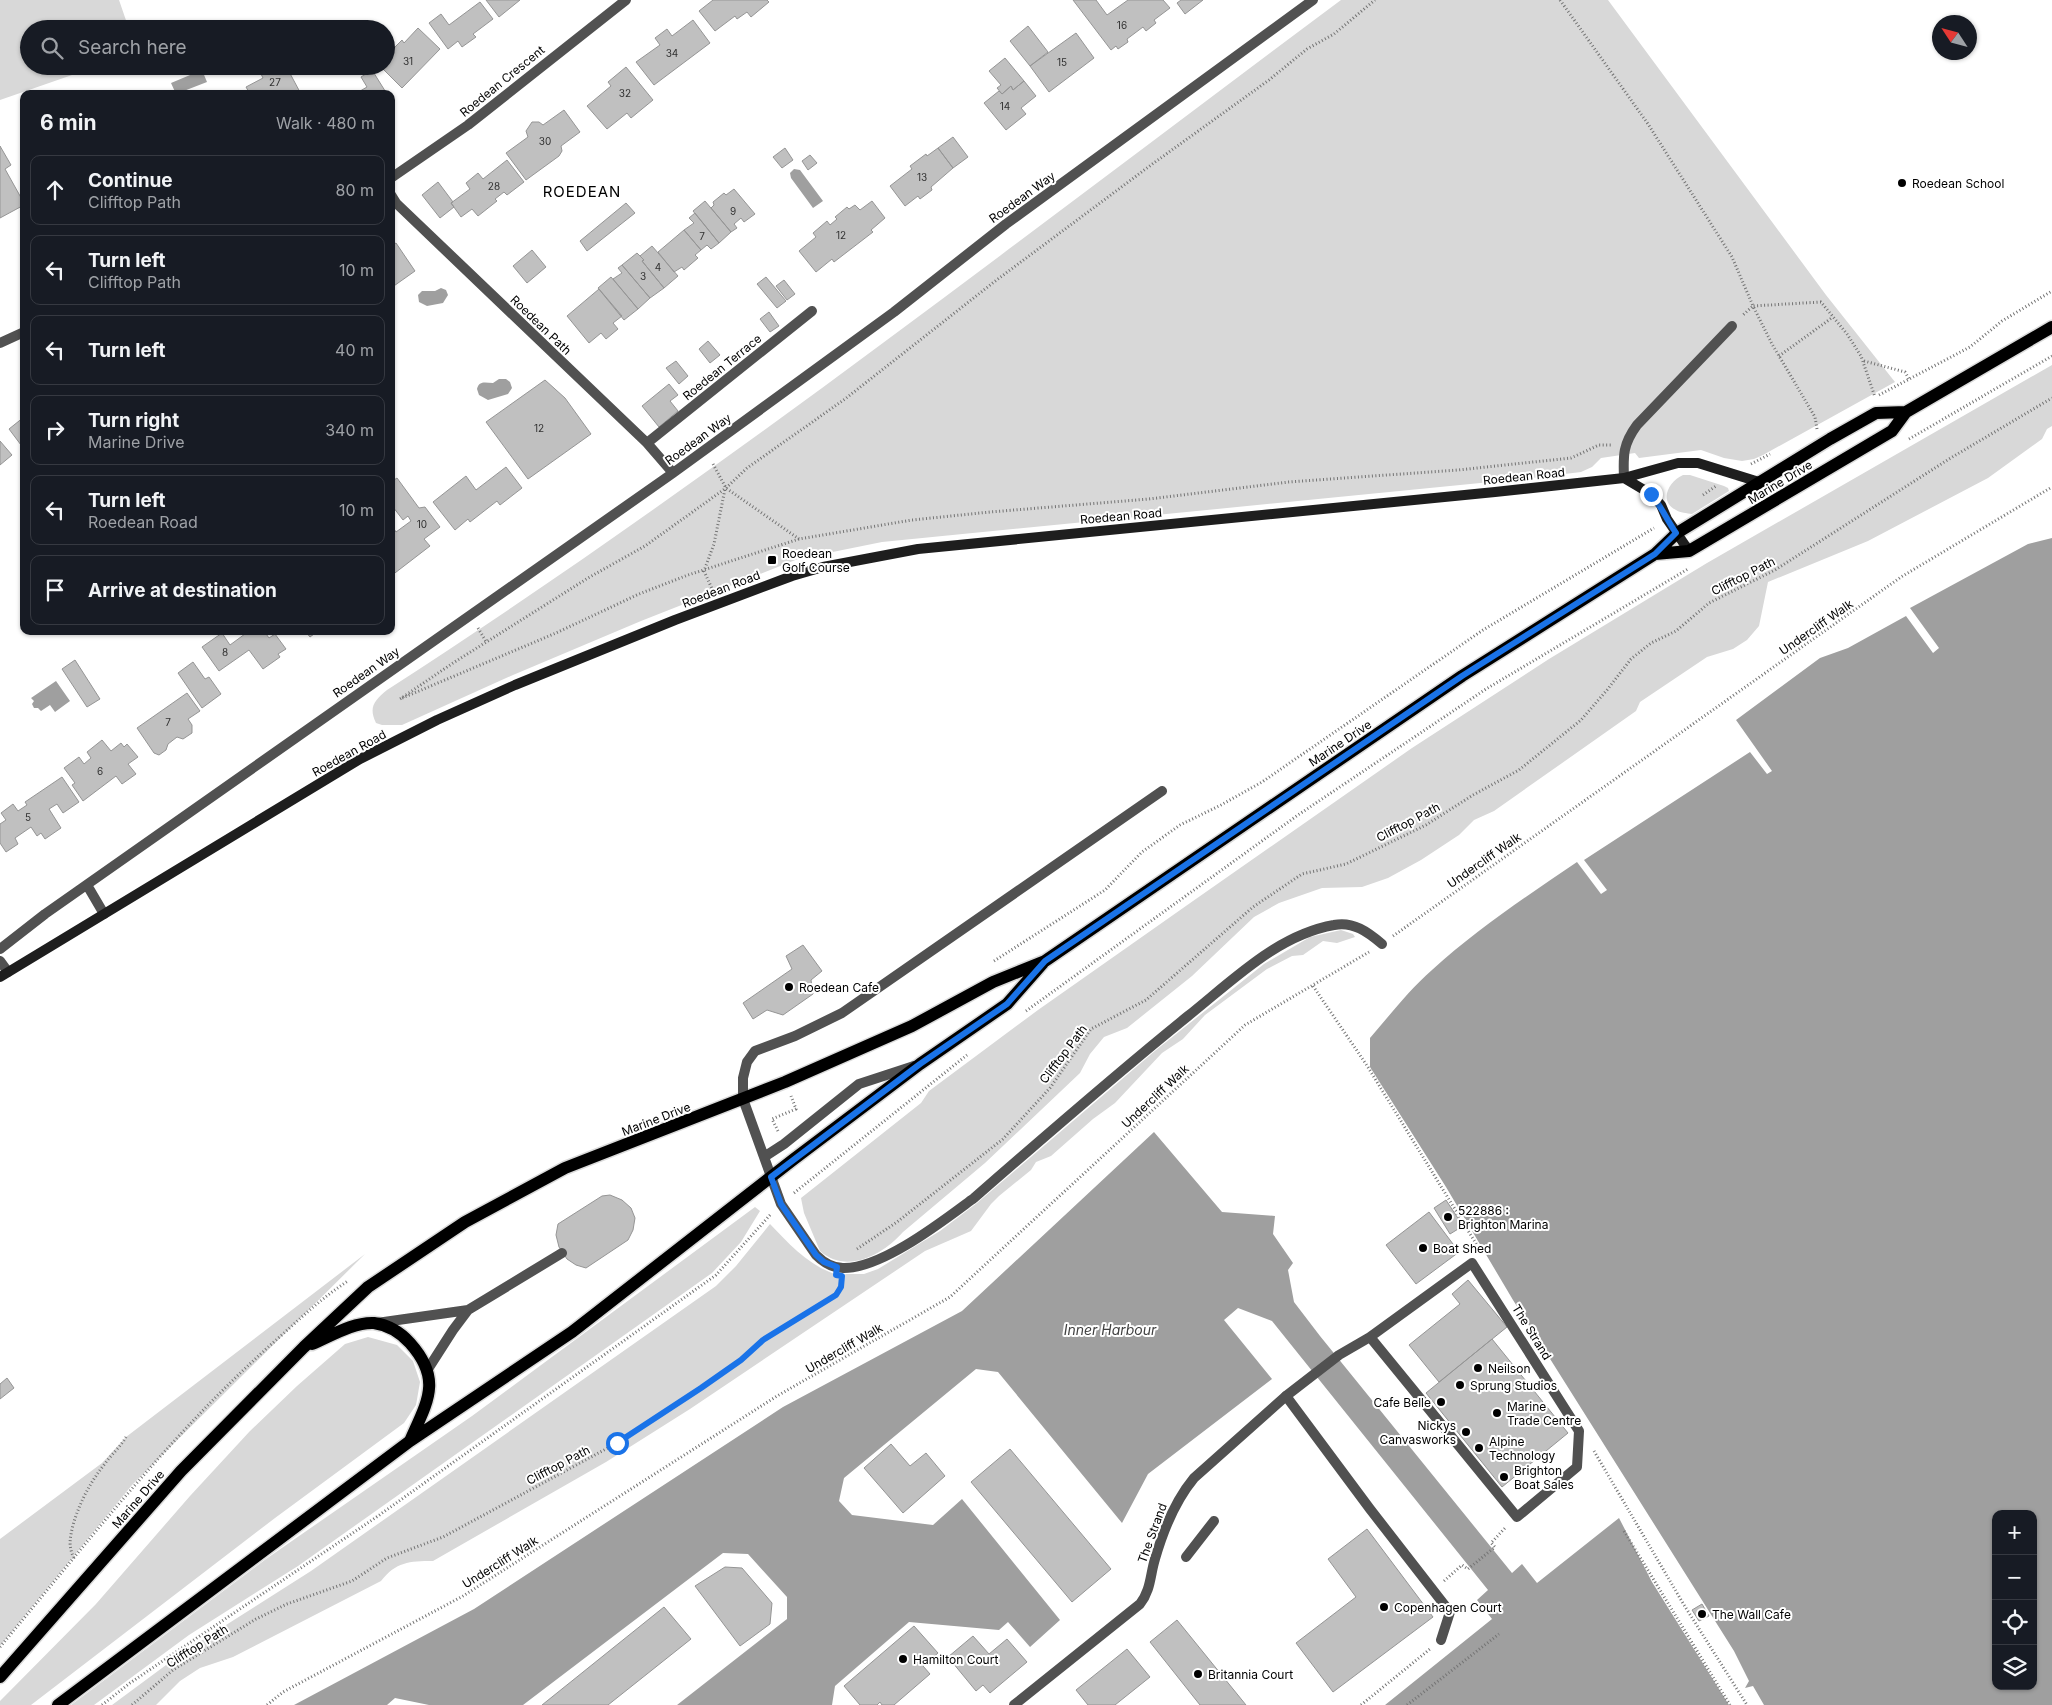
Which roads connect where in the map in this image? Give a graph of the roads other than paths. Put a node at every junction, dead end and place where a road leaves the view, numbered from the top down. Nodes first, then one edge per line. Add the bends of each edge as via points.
1 (626, 0) edge
2 (1313, 0) edge
3 (395, 175) edge
4 (395, 200) edge
5 (812, 311) dead end
6 (1732, 326) road end
7 (2052, 327) edge
8 (20, 334) edge
9 (0, 343) edge
10 (1906, 412) junction
11 (647, 443) junction
12 (673, 473) junction
13 (1624, 478) junction
14 (1759, 482) junction
15 (1676, 533) junction
16 (1689, 552) junction
17 (1655, 554) junction
18 (1162, 792) dead end
19 (87, 885) junction
20 (104, 914) junction
21 (1382, 944) road end
22 (0, 949) edge
23 (0, 961) edge
24 (1045, 961) junction
25 (4, 974) edge
26 (920, 1064) junction
27 (743, 1099) junction
28 (764, 1157) junction
29 (771, 1177) junction
30 (562, 1253) dead end
31 (468, 1310) junction
32 (373, 1323) junction
33 (1370, 1337) junction
34 (304, 1347) junction
35 (428, 1369) junction
36 (1286, 1396) junction
37 (410, 1441) junction
38 (1214, 1521) dead end
39 (1186, 1557) dead end
40 (1441, 1640) road end
41 (0, 1676) edge
42 (58, 1705) edge
43 (1014, 1705) edge

1 - 3 street, Roedean Crescent via 460,130
2 - 12 street, Roedean Way
4 - 11 street, Roedean Path
5 - 11 street, Roedean Terrace
6 - 13 street via 1628,437 1624,449
7 - 10 main road, Marine Drive
8 - 9 street
10 - 14 main road, Marine Drive via 1876,413
10 - 16 main road, Marine Drive via 1892,431
11 - 12 street, Roedean Path
12 - 19 street, Roedean Way
13 - 14 main road, Roedean Road via 1678,463 1698,463
13 - 15 main road via 1651,494
13 - 20 main road, Roedean Road via 918,549 823,567 719,603 437,720 360,759
14 - 15 main road, Marine Drive
15 - 16 main road
15 - 17 main road, Marine Drive
16 - 17 main road, Marine Drive
17 - 24 main road, Marine Drive via 1462,676
18 - 27 street via 842,1013 755,1051 747,1062
19 - 20 street
19 - 22 street, Roedean Way
20 - 25 main road, Roedean Road
21 - 29 street via 1363,930 1342,924 1300,936 1275,949 1125,1067 974,1198 898,1250 856,1267 837,1267 816,1255 781,1204
23 - 25 street
24 - 26 main road, Marine Drive via 1007,1004
24 - 27 main road, Marine Drive via 993,982 912,1026
26 - 28 street via 860,1084
26 - 29 main road, Marine Drive
27 - 28 street
27 - 34 main road, Marine Drive via 565,1168 465,1222 368,1287
28 - 29 street
29 - 37 main road, Marine Drive via 572,1332
30 - 31 street
31 - 32 street
31 - 35 street
32 - 34 main road, Marine Drive via 356,1325
32 - 35 main road via 393,1328 420,1354
33 - 33 street, The Strand via 1517,1517 1577,1467 1579,1431 1472,1263
33 - 36 street, The Strand via 1339,1355
34 - 41 main road, Marine Drive via 181,1471
35 - 37 main road, Marine Drive via 427,1402
36 - 40 street via 1450,1612
36 - 43 street, The Strand via 1183,1491 1159,1546 1149,1590 1143,1600
37 - 42 main road, Marine Drive
38 - 39 street

